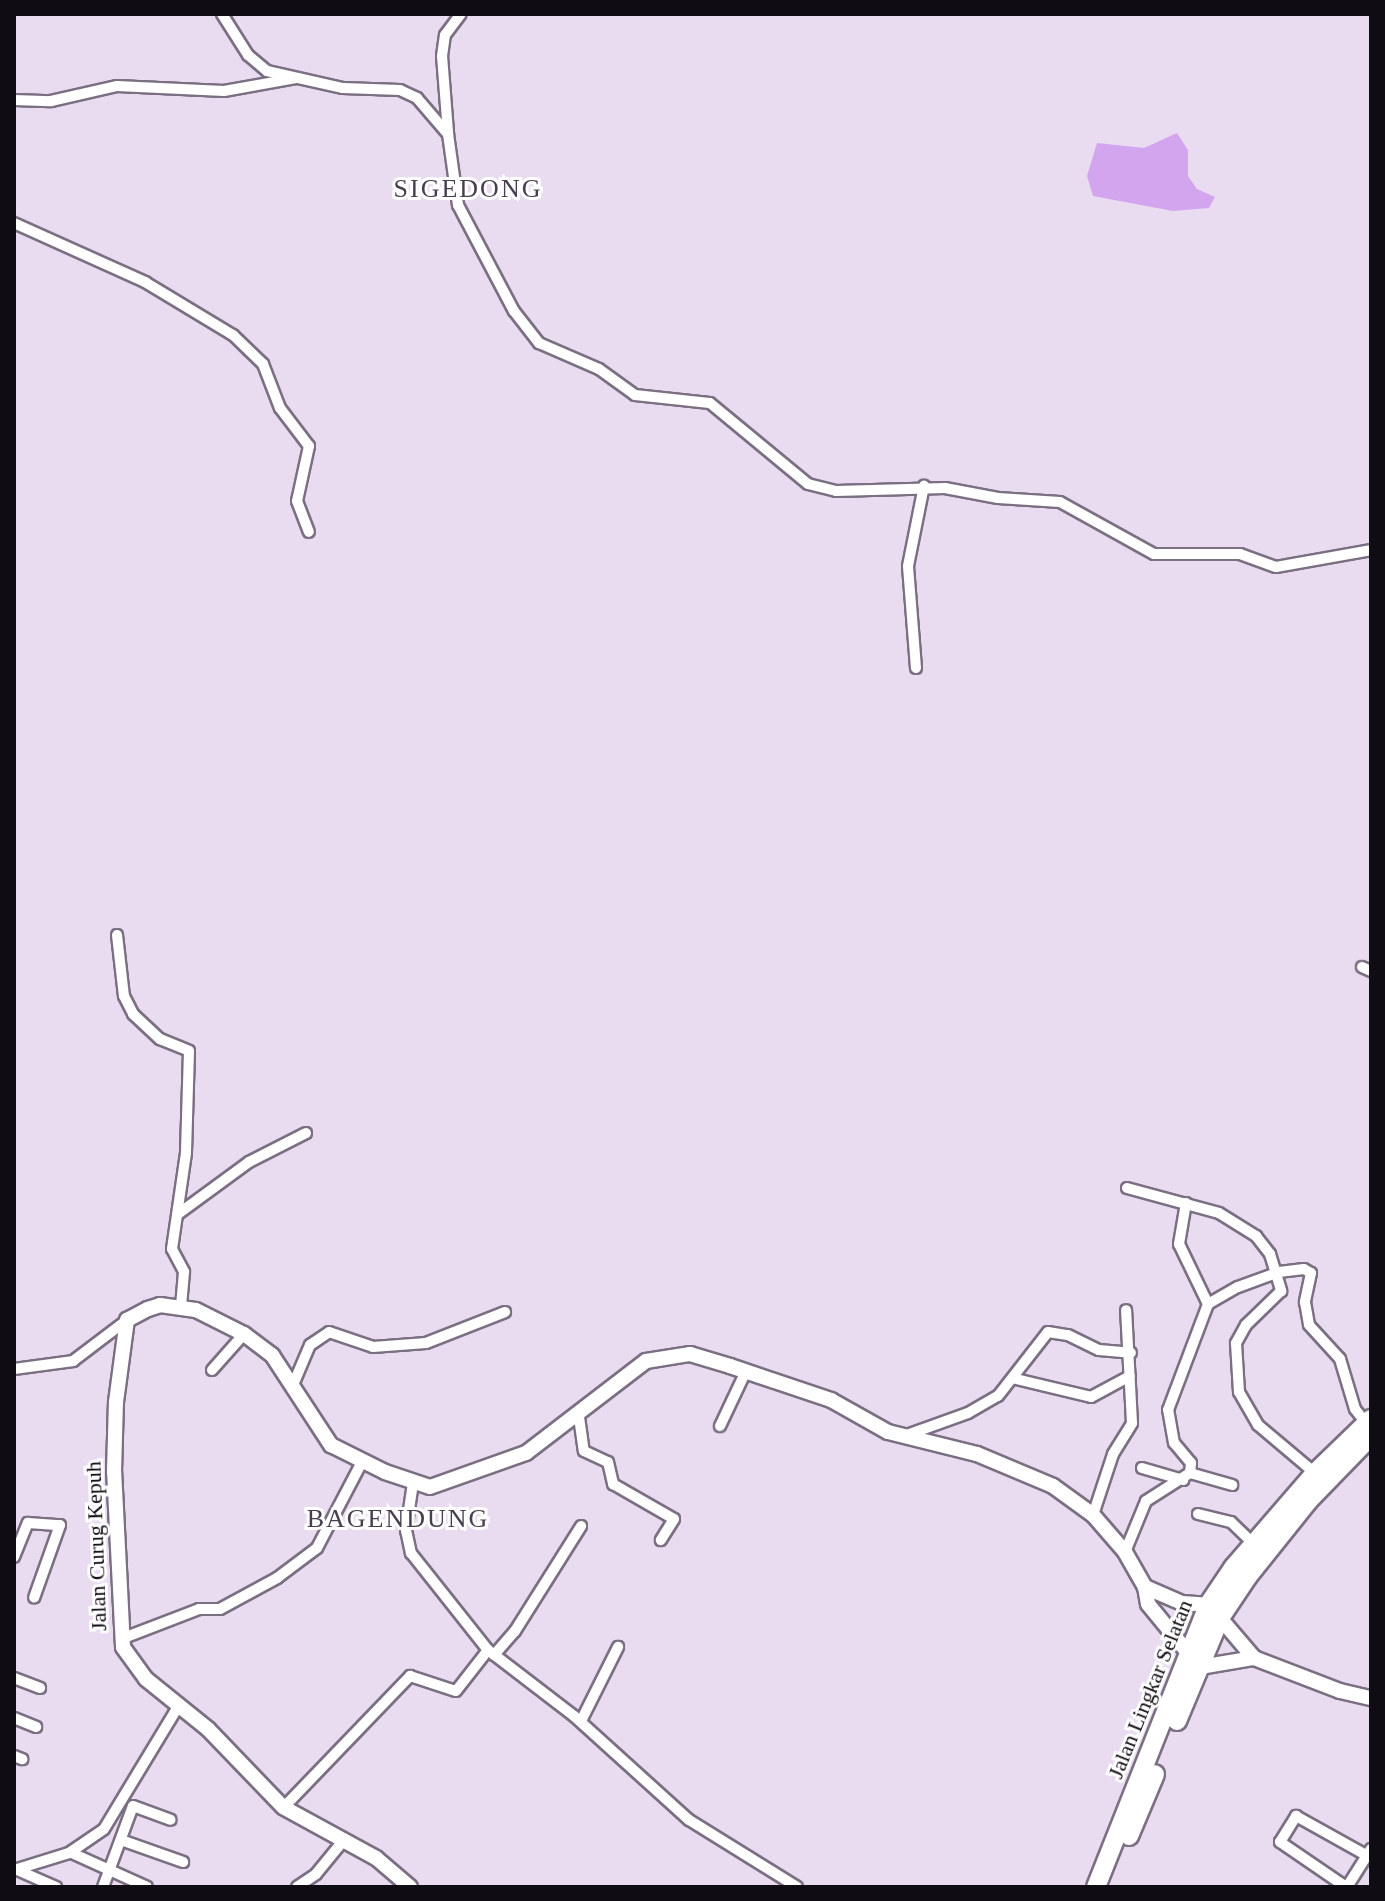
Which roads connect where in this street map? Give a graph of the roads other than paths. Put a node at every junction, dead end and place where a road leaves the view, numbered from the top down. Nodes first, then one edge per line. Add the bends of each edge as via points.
1 (222, 14) edge
2 (461, 14) edge
3 (298, 78) junction
4 (14, 100) edge
5 (448, 134) junction
6 (14, 223) edge
7 (924, 486) junction
8 (309, 532) dead end
9 (1371, 550) edge
10 (916, 668) dead end
11 (117, 935) dead end
12 (306, 1133) dead end
13 (1127, 1188) dead end
14 (1186, 1203) junction
15 (178, 1214) junction
16 (1279, 1272) junction
17 (1208, 1304) junction
18 (181, 1307) junction
19 (1126, 1310) dead end
20 (505, 1312) dead end
21 (127, 1320) junction
22 (244, 1334) junction
23 (1131, 1353) junction
24 (14, 1369) edge
25 (212, 1370) dead end
26 (746, 1371) junction
27 (1130, 1376) junction
28 (1016, 1379) junction
29 (293, 1385) junction
30 (579, 1417) junction
31 (720, 1426) dead end
32 (1369, 1426) edge
33 (904, 1436) junction
34 (362, 1462) junction
35 (1334, 1464) junction
36 (1142, 1468) dead end
37 (1315, 1473) junction
38 (1186, 1477) junction
39 (413, 1483) junction
40 (1232, 1485) dead end
41 (1198, 1514) dead end
42 (1093, 1515) junction
43 (581, 1526) dead end
44 (661, 1540) dead end
45 (1254, 1544) junction
46 (15, 1550) edge
47 (1125, 1552) junction
48 (1145, 1587) junction
49 (34, 1598) dead end
50 (1214, 1611) junction
51 (121, 1639) junction
52 (618, 1647) dead end
53 (491, 1653) junction
54 (1254, 1658) junction
55 (1195, 1660) junction
56 (14, 1678) edge
57 (40, 1688) dead end
58 (1371, 1698) edge
59 (178, 1707) junction
60 (14, 1718) edge
61 (581, 1721) junction
62 (36, 1727) dead end
63 (284, 1807) junction
64 (1135, 1807) junction
65 (171, 1820) dead end
66 (121, 1840) junction
67 (343, 1841) junction
68 (74, 1854) dead end
69 (1369, 1854) edge
70 (183, 1862) dead end
71 (15, 1869) edge
72 (109, 1870) junction
73 (56, 1887) edge
74 (103, 1887) edge
75 (147, 1887) edge
76 (297, 1887) edge
77 (410, 1887) edge
78 (797, 1887) edge
79 (1096, 1887) edge
80 (1109, 1887) edge
81 (1347, 1887) edge

1 - 3 street via 260,67
2 - 5 street via 445,35 442,56
3 - 4 street via 224,91 117,86 51,101
3 - 5 street via 409,93
5 - 7 street via 458,205 514,311 539,343 599,369 635,395 710,403 794,477 819,489
6 - 8 street via 145,282 233,335 263,364 280,408 309,446 297,501
7 - 9 street via 1067,504 1154,554 1228,553 1276,567
7 - 10 street via 908,566
11 - 15 street via 124,996 133,1014 160,1039 189,1051
12 - 15 street via 249,1162
13 - 14 street
14 - 16 street via 1242,1225 1256,1236
14 - 17 street via 1179,1244
15 - 18 street via 172,1249 184,1272
16 - 17 street
16 - 32 street via 1304,1269 1312,1276 1305,1302 1309,1325 1340,1359 1355,1409
16 - 37 street via 1281,1291 1246,1325 1236,1343 1239,1392 1258,1425
17 - 38 street via 1168,1410 1174,1443 1191,1463
18 - 21 street via 160,1305
18 - 22 street via 220,1319
19 - 23 street
20 - 29 street via 426,1343 373,1347 329,1332 310,1345
21 - 24 street via 73,1361
21 - 51 street, Jalan Curug Kepuh via 114,1472
22 - 25 street
22 - 29 street via 272,1355
23 - 27 street
23 - 28 street via 1099,1350 1048,1332
26 - 30 street via 690,1354 661,1356 633,1368
26 - 31 street
26 - 33 street via 831,1400
27 - 28 street via 1091,1397
27 - 42 street via 1131,1428 1113,1454
28 - 33 street via 968,1413
29 - 34 street via 322,1435
30 - 39 street via 494,1468 441,1486
30 - 44 street via 586,1455 608,1462 613,1484 674,1519
32 - 35 highway, Jalan Lingkar Selatan
33 - 42 street via 1018,1468
34 - 39 street
34 - 51 street via 317,1548 277,1578 220,1609 199,1609
35 - 37 highway, Jalan Lingkar Selatan
35 - 50 highway, Jalan Lingkar Selatan via 1248,1576
36 - 38 street
37 - 45 highway, Jalan Lingkar Selatan
38 - 40 street
38 - 47 street via 1146,1501
39 - 53 street via 406,1530 411,1553
41 - 45 street via 1231,1522
42 - 47 street
43 - 53 street via 515,1631
45 - 50 highway, Jalan Lingkar Selatan
46 - 49 street via 28,1523 60,1525
47 - 48 street
48 - 50 street
48 - 55 street via 1153,1613
50 - 54 street
50 - 55 highway, Jalan Lingkar Selatan
51 - 59 street, Jalan Curug Kepuh via 146,1679
52 - 61 street
53 - 61 street
53 - 63 street via 458,1690 410,1676
54 - 55 street
54 - 58 street
55 - 64 highway, Jalan Lingkar Selatan
56 - 57 street
59 - 63 street, Jalan Curug Kepuh via 208,1729
59 - 71 street via 104,1829 69,1853
60 - 62 street
61 - 78 street via 689,1820
63 - 67 street, Jalan Curug Kepuh
64 - 79 highway, Jalan Lingkar Selatan
64 - 80 highway, Jalan Lingkar Selatan
65 - 66 street via 133,1806
66 - 70 street
66 - 72 street
67 - 76 street via 316,1874
67 - 77 street, Jalan Curug Kepuh
68 - 72 street
69 - 81 street
69 - 81 street via 1302,1816 1296,1816 1281,1837 1284,1846
71 - 73 street
72 - 74 street
72 - 75 street

